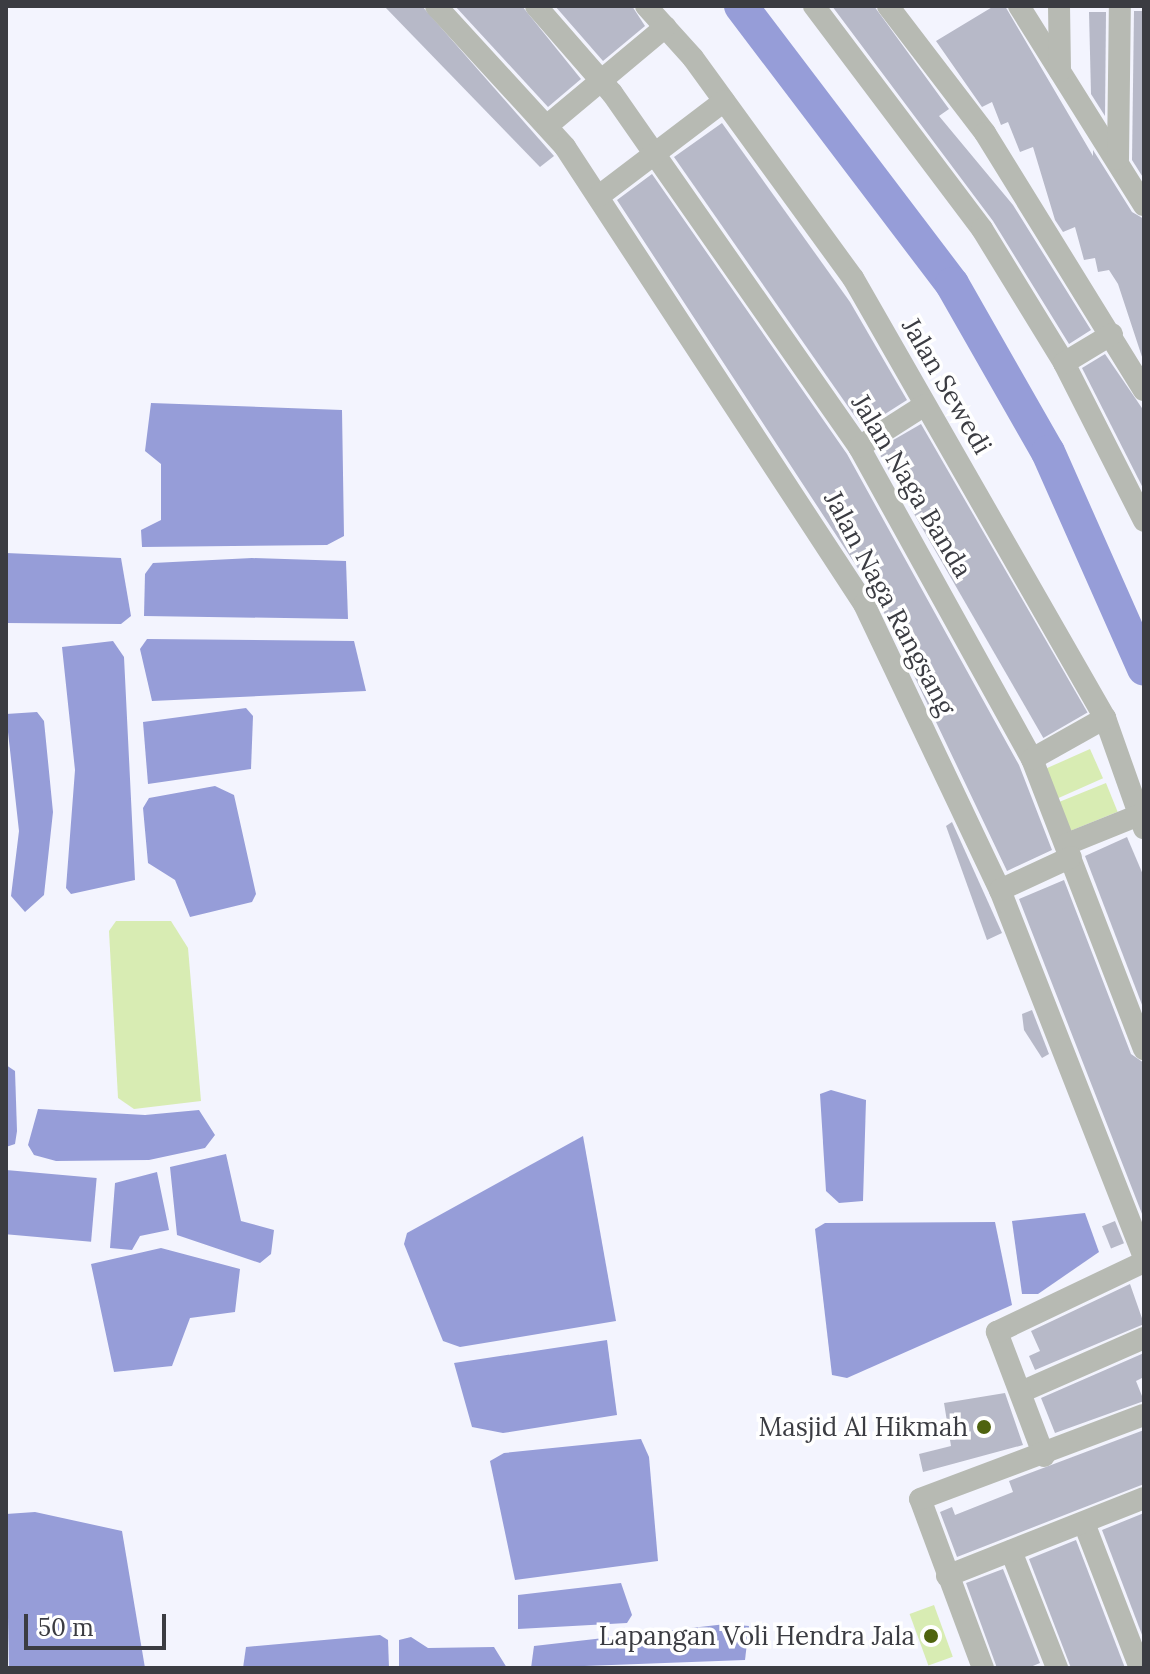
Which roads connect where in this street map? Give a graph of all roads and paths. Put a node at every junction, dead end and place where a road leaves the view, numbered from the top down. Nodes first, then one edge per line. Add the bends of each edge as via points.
1 (436, 6) edge
2 (536, 6) edge
3 (646, 6) edge
4 (814, 6) edge
5 (888, 6) edge
6 (1019, 6) edge
7 (1059, 6) edge
8 (1120, 6) edge
9 (665, 27) junction
10 (1060, 72) junction
11 (602, 79) junction
12 (724, 101) junction
13 (548, 125) junction
14 (656, 154) junction
15 (1118, 159) junction
16 (599, 196) junction
17 (1144, 205) edge
18 (1112, 334) junction
19 (1064, 363) junction
20 (1144, 390) edge
21 (925, 405) junction
22 (859, 447) junction
23 (1144, 521) edge
24 (1105, 718) junction
25 (1032, 759) junction
26 (1142, 822) edge
27 (1069, 851) junction
28 (1000, 890) junction
29 (1144, 1049) edge
30 (1144, 1260) edge
31 (1144, 1338) edge
32 (1021, 1392) junction
33 (1144, 1415) edge
34 (1044, 1456) junction
35 (1144, 1498) edge
36 (1084, 1523) junction
37 (1011, 1551) junction
38 (947, 1576) junction
39 (983, 1668) edge
40 (1057, 1668) edge
41 (1140, 1668) edge

1 - 13 street, Jalan Naga Rangsang
2 - 11 street, Jalan Naga Banda
3 - 9 street, Jalan Sewedi
4 - 19 street via 982,229
5 - 18 street via 985,133
6 - 10 street
7 - 10 street
8 - 15 street
9 - 11 street
9 - 12 street, Jalan Sewedi
10 - 15 street
11 - 13 street
11 - 14 street, Jalan Naga Banda
12 - 14 street
12 - 21 street, Jalan Sewedi via 853,278
13 - 16 street, Jalan Naga Rangsang
14 - 16 street
14 - 22 street, Jalan Naga Banda
15 - 17 street
16 - 28 street, Jalan Naga Rangsang via 864,604
18 - 19 street
18 - 20 street
19 - 23 street
21 - 22 street
21 - 24 street, Jalan Sewedi
22 - 25 street, Jalan Naga Banda
24 - 25 street
24 - 26 street, Jalan Sewedi
25 - 27 street, Jalan Naga Banda
26 - 27 street
27 - 28 street
27 - 29 street, Jalan Naga Banda
28 - 30 street, Jalan Naga Rangsang
30 - 32 street via 997,1332
31 - 32 street
32 - 34 street
33 - 34 street
34 - 38 street via 918,1504
35 - 36 street
36 - 37 street
36 - 41 street
37 - 38 street
37 - 40 street
38 - 39 street

